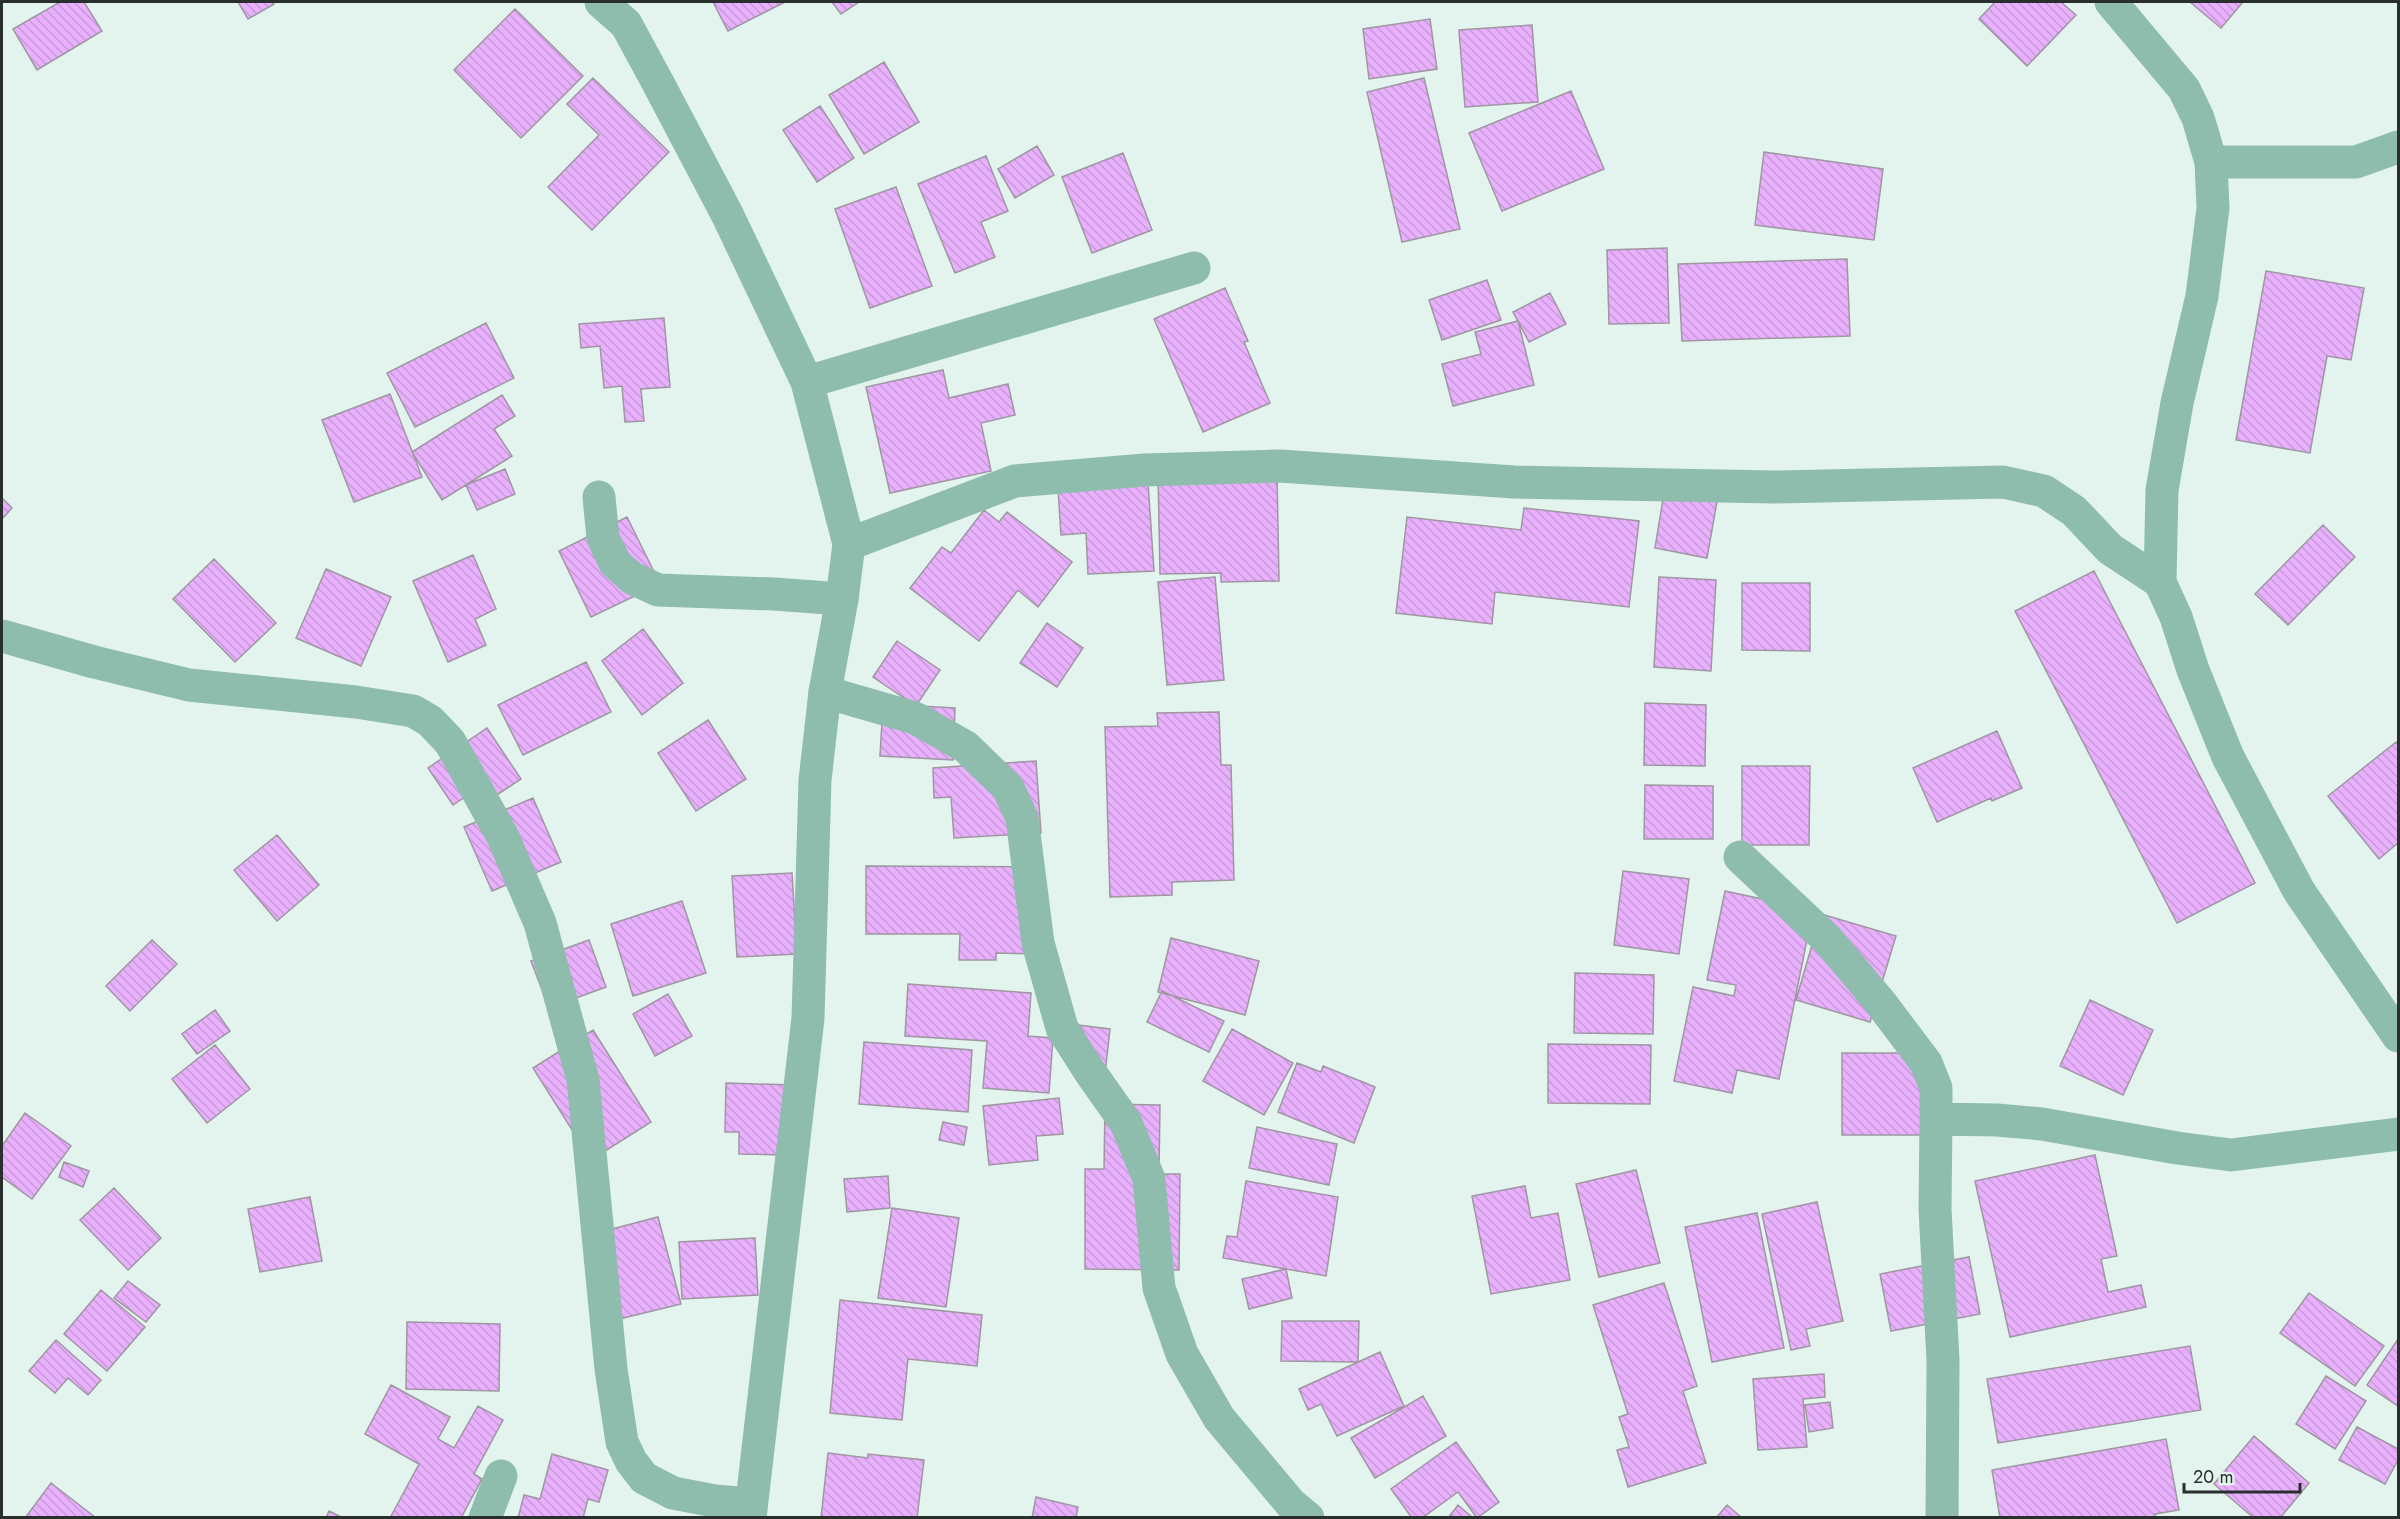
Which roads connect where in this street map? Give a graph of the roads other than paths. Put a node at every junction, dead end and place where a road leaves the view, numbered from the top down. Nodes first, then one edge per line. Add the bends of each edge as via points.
1 (601, 2) edge
2 (2111, 2) edge
3 (2398, 147) edge
4 (2211, 162) junction
5 (1194, 268) dead end
6 (807, 382) junction
7 (599, 497) dead end
8 (849, 544) junction
9 (2160, 582) junction
10 (842, 599) junction
11 (2, 636) edge
12 (825, 692) junction
13 (1740, 857) dead end
14 (2398, 1036) edge
15 (1936, 1119) junction
16 (2398, 1134) edge
17 (501, 1476) dead end
18 (750, 1511) edge
19 (486, 1518) edge
20 (1308, 1518) edge
21 (1942, 1518) edge

1 - 6 street via 626,24 658,83 727,214
2 - 4 street via 2184,89 2198,118
3 - 4 street via 2356,162
4 - 9 street via 2213,208 2202,296 2162,490
5 - 6 street
6 - 8 street
7 - 10 street via 603,538 615,563 632,578 658,590
8 - 9 street via 1015,481 1144,470 1280,466 1514,482 1750,486 2003,482 2044,491 2074,511 2110,549
8 - 10 street
9 - 14 street via 2234,767 2299,891
10 - 12 street
11 - 18 street via 189,685 413,711 430,721 450,742 503,837 540,923 583,1080 611,1369 622,1442 644,1478 673,1493
12 - 18 street via 815,780 808,1018
12 - 20 street via 915,718 966,747 1008,788 1022,818 1038,942 1062,1028 1126,1123 1149,1179 1159,1288 1182,1354 1219,1418 1291,1504
13 - 15 street via 1828,940 1920,1054 1936,1088
15 - 16 street via 2042,1124 2231,1155
15 - 21 street via 1935,1209 1943,1360
17 - 19 street

